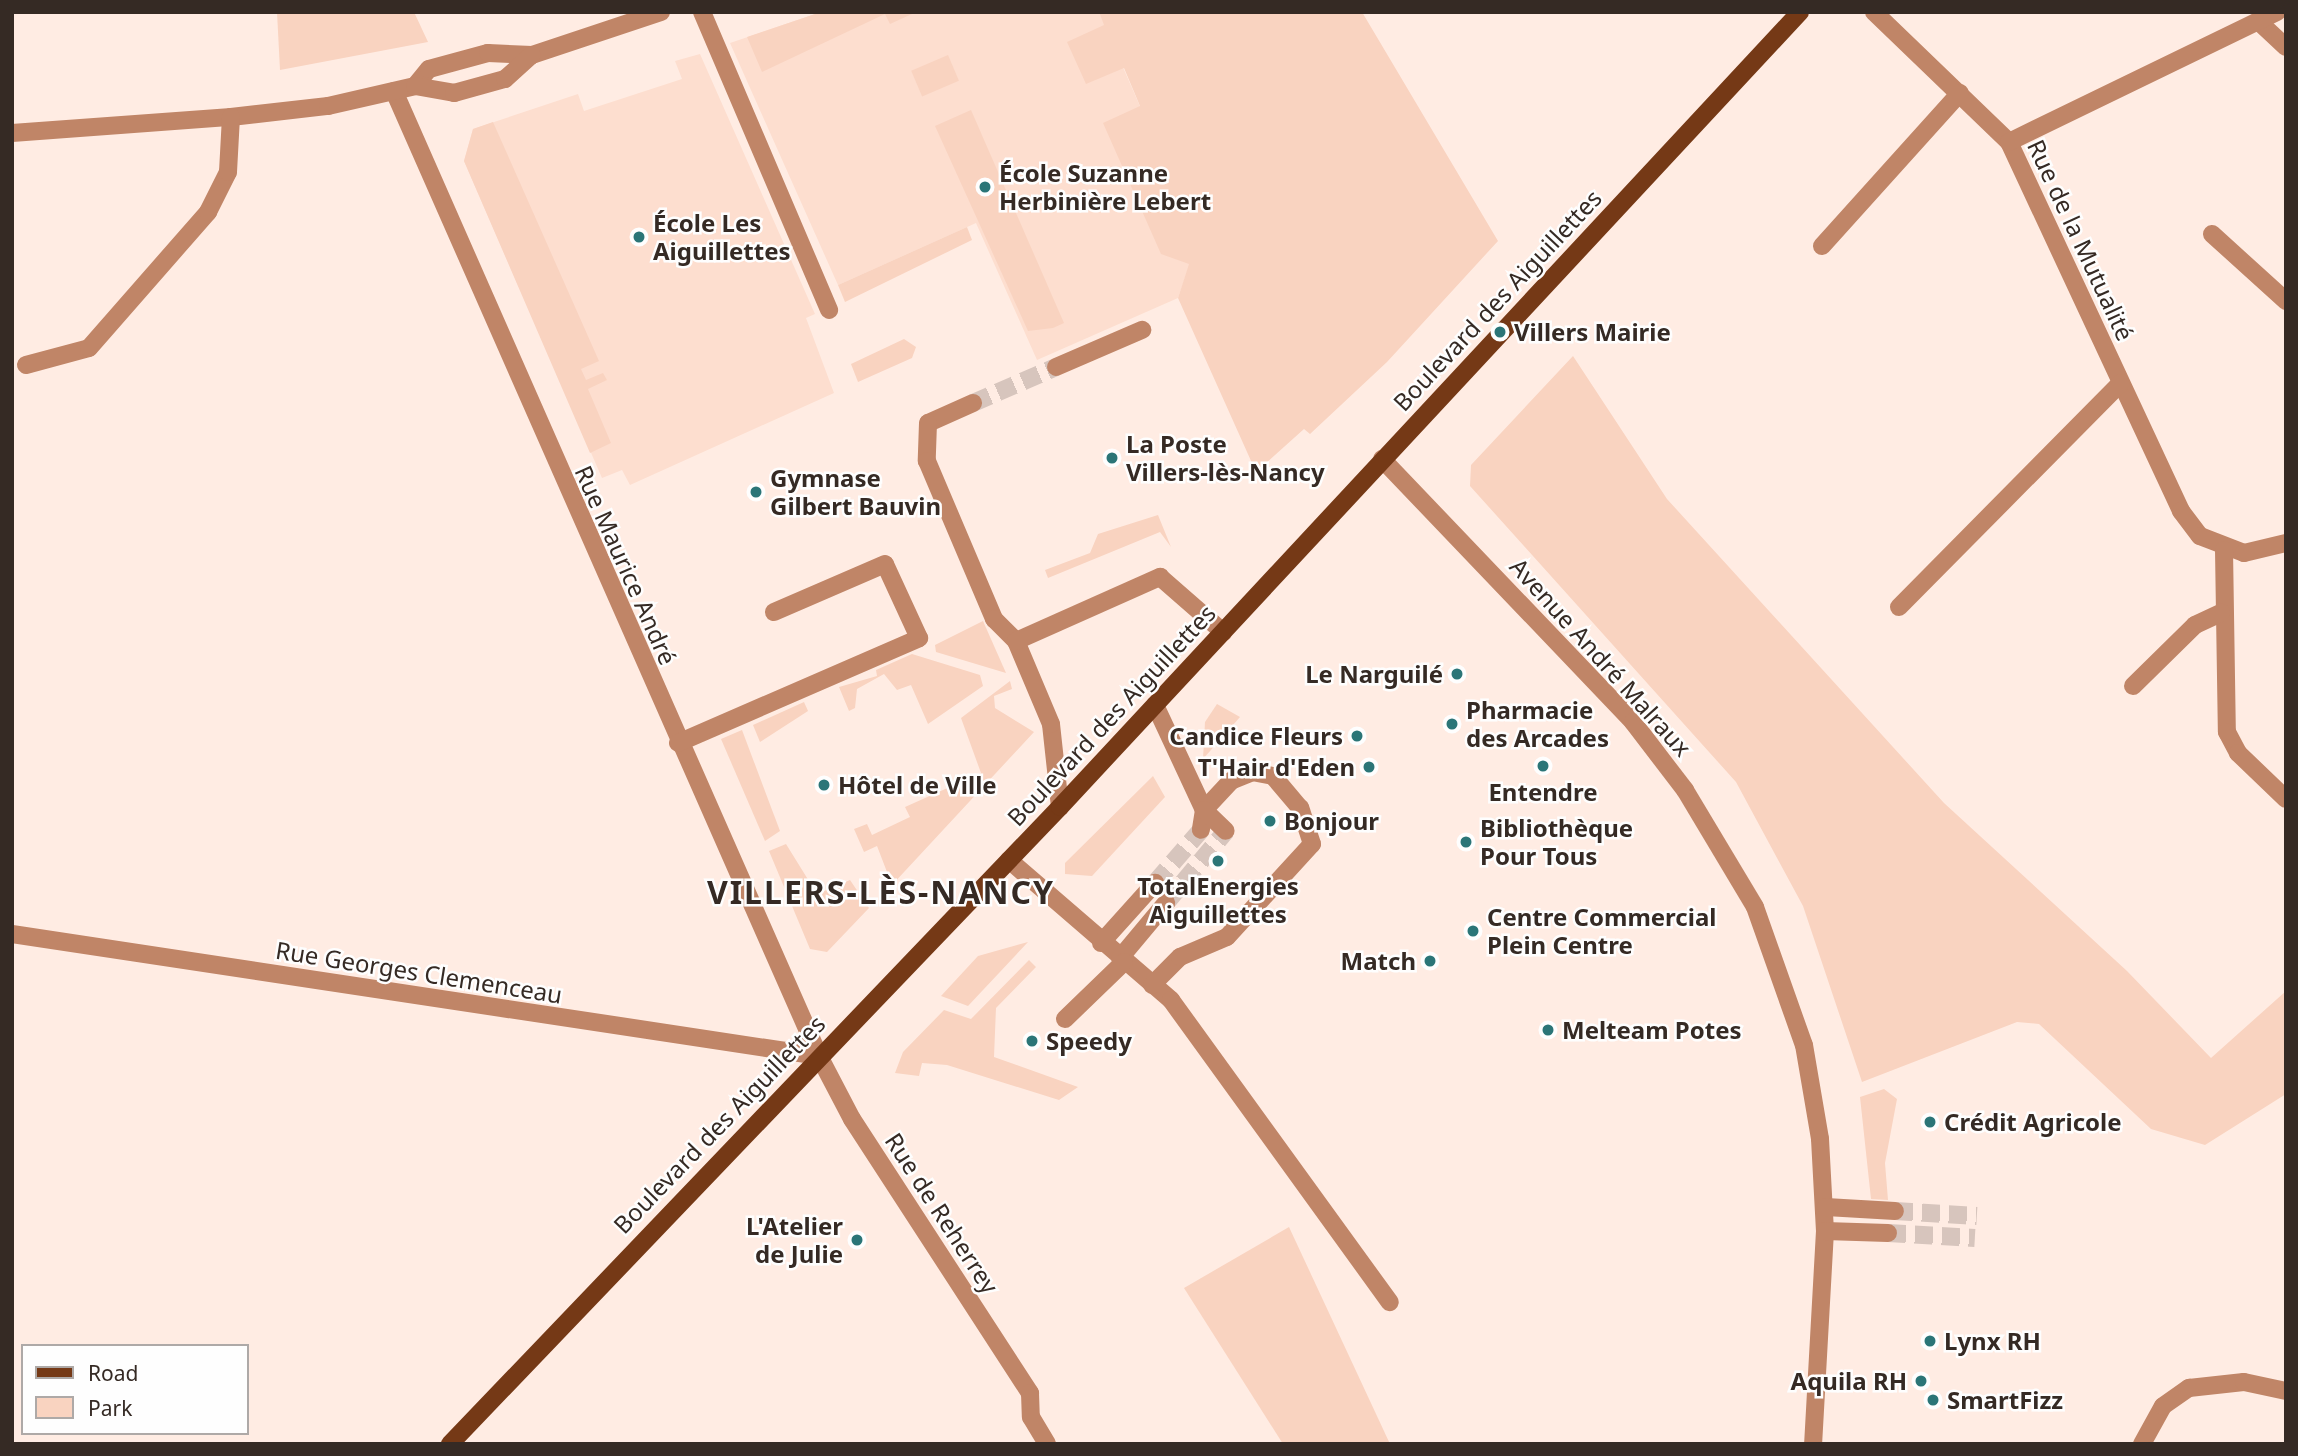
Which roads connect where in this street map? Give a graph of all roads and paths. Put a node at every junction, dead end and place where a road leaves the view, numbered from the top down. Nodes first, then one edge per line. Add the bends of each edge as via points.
1 (661, 12) edge
2 (702, 12) edge
3 (1800, 12) edge
4 (1874, 12) edge
5 (2277, 12) edge
6 (2258, 21) junction
7 (2286, 47) edge
8 (532, 55) junction
9 (415, 86) junction
10 (394, 91) junction
11 (1960, 93) junction
12 (231, 117) junction
13 (12, 133) edge
14 (2009, 142) junction
15 (2212, 234) dead end
16 (1822, 246) dead end
17 (2286, 301) edge
18 (829, 310) dead end
19 (1142, 330) dead end
20 (26, 365) dead end
21 (1056, 367) tunnel mouth
22 (2121, 383) junction
23 (974, 403) tunnel mouth
24 (1382, 459) junction
25 (2286, 543) edge
26 (2224, 550) junction
27 (1899, 607) dead end
28 (774, 612) dead end
29 (2221, 613) junction
30 (1223, 632) junction
31 (1016, 641) junction
32 (2133, 686) dead end
33 (1155, 705) junction
34 (678, 743) junction
35 (2286, 799) edge
36 (1060, 807) junction
37 (1204, 810) junction
38 (1201, 830) tunnel mouth
39 (1226, 831) dead end
40 (1009, 860) junction
41 (1155, 883) tunnel mouth
42 (1166, 903) tunnel mouth
43 (12, 934) edge
44 (1101, 943) junction
45 (1122, 960) junction
46 (1152, 985) junction
47 (1065, 1019) dead end
48 (819, 1056) junction
49 (1826, 1207) junction
50 (1895, 1211) tunnel mouth
51 (1825, 1231) junction
52 (1888, 1233) tunnel mouth
53 (1390, 1303) dead end
54 (2286, 1391) edge
55 (450, 1444) edge
56 (1047, 1444) edge
57 (1813, 1444) edge
58 (2142, 1444) edge

1 - 8 street
2 - 18 street
3 - 24 main road, Boulevard des Aiguillettes
4 - 11 street, Rue de la Mutualité
5 - 6 street
6 - 7 street
6 - 14 street
8 - 9 street via 488,53 429,69
8 - 9 street via 505,79 454,93
9 - 10 street
10 - 12 street
10 - 34 street, Rue Maurice André
11 - 14 street, Rue de la Mutualité
11 - 16 street
12 - 13 street
12 - 20 street via 228,172 208,212 95,342
14 - 22 street, Rue de la Mutualité
15 - 17 street
19 - 21 street
22 - 26 street, Rue de la Mutualité via 2181,512 2200,536
22 - 27 street
23 - 31 street via 928,423 927,461 994,618
24 - 30 main road, Boulevard des Aiguillettes
24 - 49 street, Avenue André Malraux via 1633,722 1711,829 1755,907 1804,1045
25 - 26 street via 2256,552
26 - 29 street
28 - 34 street via 885,564 919,638
29 - 32 street via 2195,625
29 - 35 street via 2227,732 2238,753
30 - 31 street via 1160,577
30 - 33 main road, Boulevard des Aiguillettes
31 - 36 street via 1051,724
33 - 36 main road, Boulevard des Aiguillettes
33 - 37 street
34 - 48 street, Rue Maurice André
36 - 40 main road, Boulevard des Aiguillettes
37 - 38 street
37 - 39 street
37 - 46 street via 1231,781 1253,772 1273,776 1300,808 1312,845 1227,936 1180,957
40 - 44 street
40 - 48 main road, Boulevard des Aiguillettes
41 - 44 street
42 - 45 street
43 - 48 street, Rue Georges Clemenceau
44 - 45 street
45 - 46 street
45 - 47 street
46 - 53 street via 1171,1000
48 - 55 main road, Boulevard des Aiguillettes
48 - 56 street, Rue de Reherrey via 852,1119 1030,1393 1031,1417
49 - 50 street
49 - 51 street, Avenue André Malraux
51 - 52 street
51 - 57 street, Avenue André Malraux
54 - 58 street via 2244,1382 2189,1388 2163,1406

